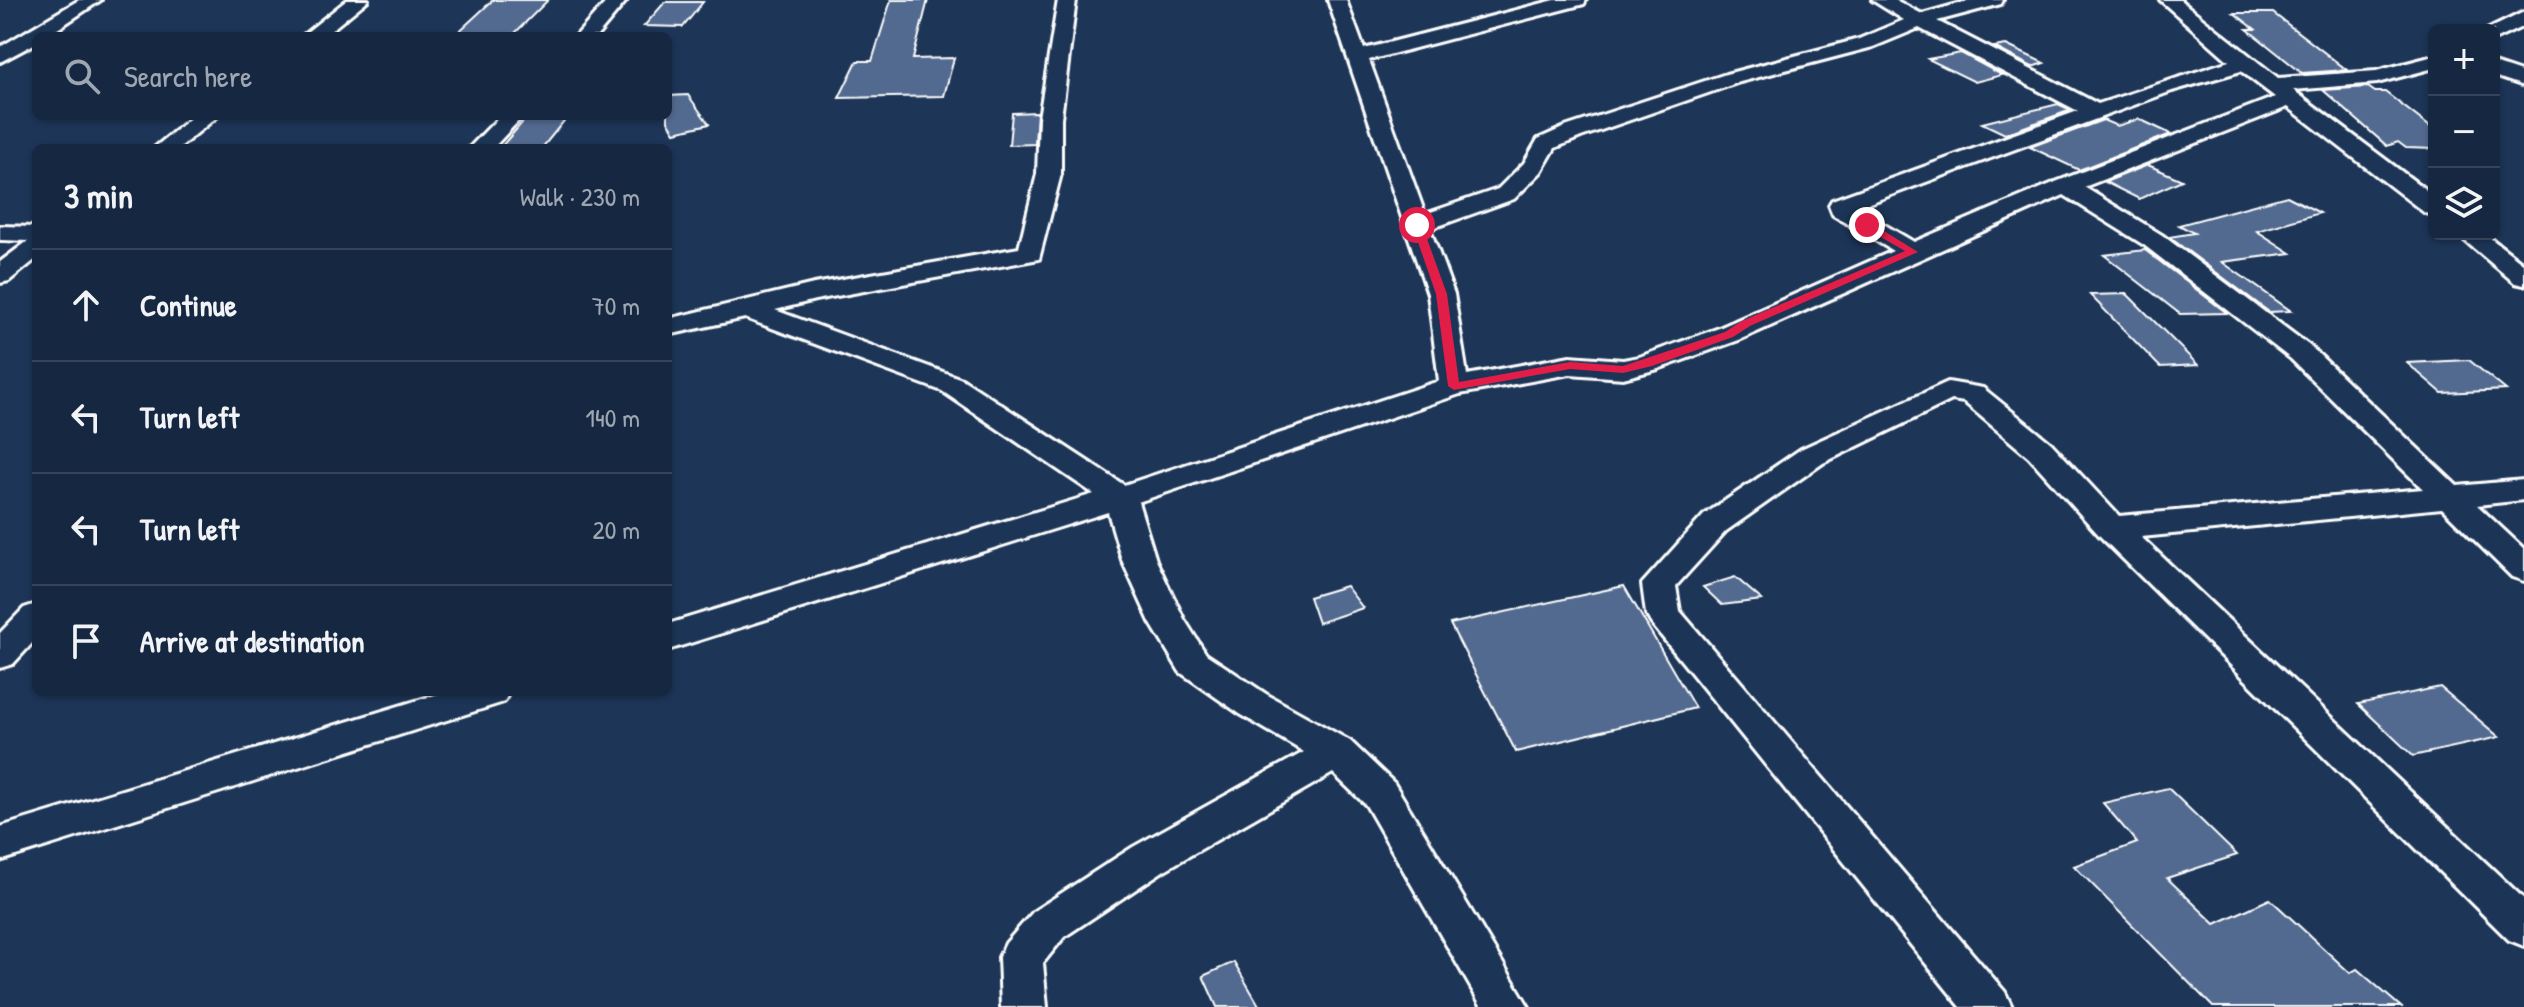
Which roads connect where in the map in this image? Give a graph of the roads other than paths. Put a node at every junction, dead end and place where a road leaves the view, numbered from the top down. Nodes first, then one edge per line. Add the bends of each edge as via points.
1 (92, 0) edge
2 (359, 0) edge
3 (618, 0) edge
4 (1067, 0) edge
5 (1337, 0) edge
6 (1577, 0) edge
7 (1881, 0) edge
8 (1994, 0) edge
9 (2169, 0) edge
10 (2524, 18) edge
11 (1920, 20) junction
12 (2500, 31) edge
13 (39, 32) edge
14 (317, 32) edge
15 (590, 32) edge
16 (32, 37) edge
17 (0, 56) edge
18 (1358, 57) junction
19 (2245, 63) junction
20 (2428, 64) edge
21 (2500, 71) edge
22 (2524, 80) edge
23 (2282, 92) junction
24 (2096, 112) junction
25 (202, 120) edge
26 (508, 120) edge
27 (170, 144) edge
28 (484, 144) edge
29 (2066, 186) junction
30 (2428, 203) edge
31 (1417, 225) junction
32 (0, 233) edge
33 (32, 234) edge
34 (2477, 240) edge
35 (32, 250) edge
36 (1913, 252) junction
37 (0, 275) edge
38 (2524, 277) edge
39 (747, 309) junction
40 (672, 326) edge
41 (1454, 386) junction
42 (2524, 490) edge
43 (1120, 497) junction
44 (2449, 498) junction
45 (2111, 527) junction
46 (2524, 569) edge
47 (32, 621) edge
48 (672, 636) edge
49 (0, 655) edge
50 (478, 696) edge
51 (1336, 752) junction
52 (0, 844) edge
53 (2524, 927) edge
54 (1024, 1007) edge
55 (1506, 1007) edge
56 (1989, 1007) edge

1 - 13 street
2 - 14 street
3 - 15 street
4 - 39 street via 1050,118 1049,174 1030,254
5 - 18 street
6 - 18 street
7 - 11 street
8 - 11 street
9 - 19 street
10 - 12 street
11 - 24 street
11 - 31 street via 1866,43 1733,78 1573,132 1546,144 1533,167 1506,194
16 - 17 street
18 - 31 street
19 - 23 street
19 - 24 street
20 - 23 street
21 - 22 street
23 - 29 street
23 - 30 street
24 - 36 street via 1841,205
25 - 27 street
26 - 28 street
29 - 36 street
29 - 44 street via 2153,240 2301,353
31 - 41 street via 1441,294
32 - 33 street
34 - 38 street
35 - 37 street
36 - 41 street via 1729,334 1648,363 1623,369 1570,365
39 - 40 street
39 - 43 street via 952,385
41 - 43 street
42 - 44 street
43 - 48 street
43 - 51 street via 1139,560 1193,663
44 - 45 street
44 - 46 street
45 - 53 street
45 - 56 street via 2007,420 1973,394 1948,391 1812,456 1715,523 1659,584 1663,614
47 - 49 street
50 - 52 street
51 - 54 street via 1148,859 1049,924 1021,957
51 - 55 street via 1380,794

